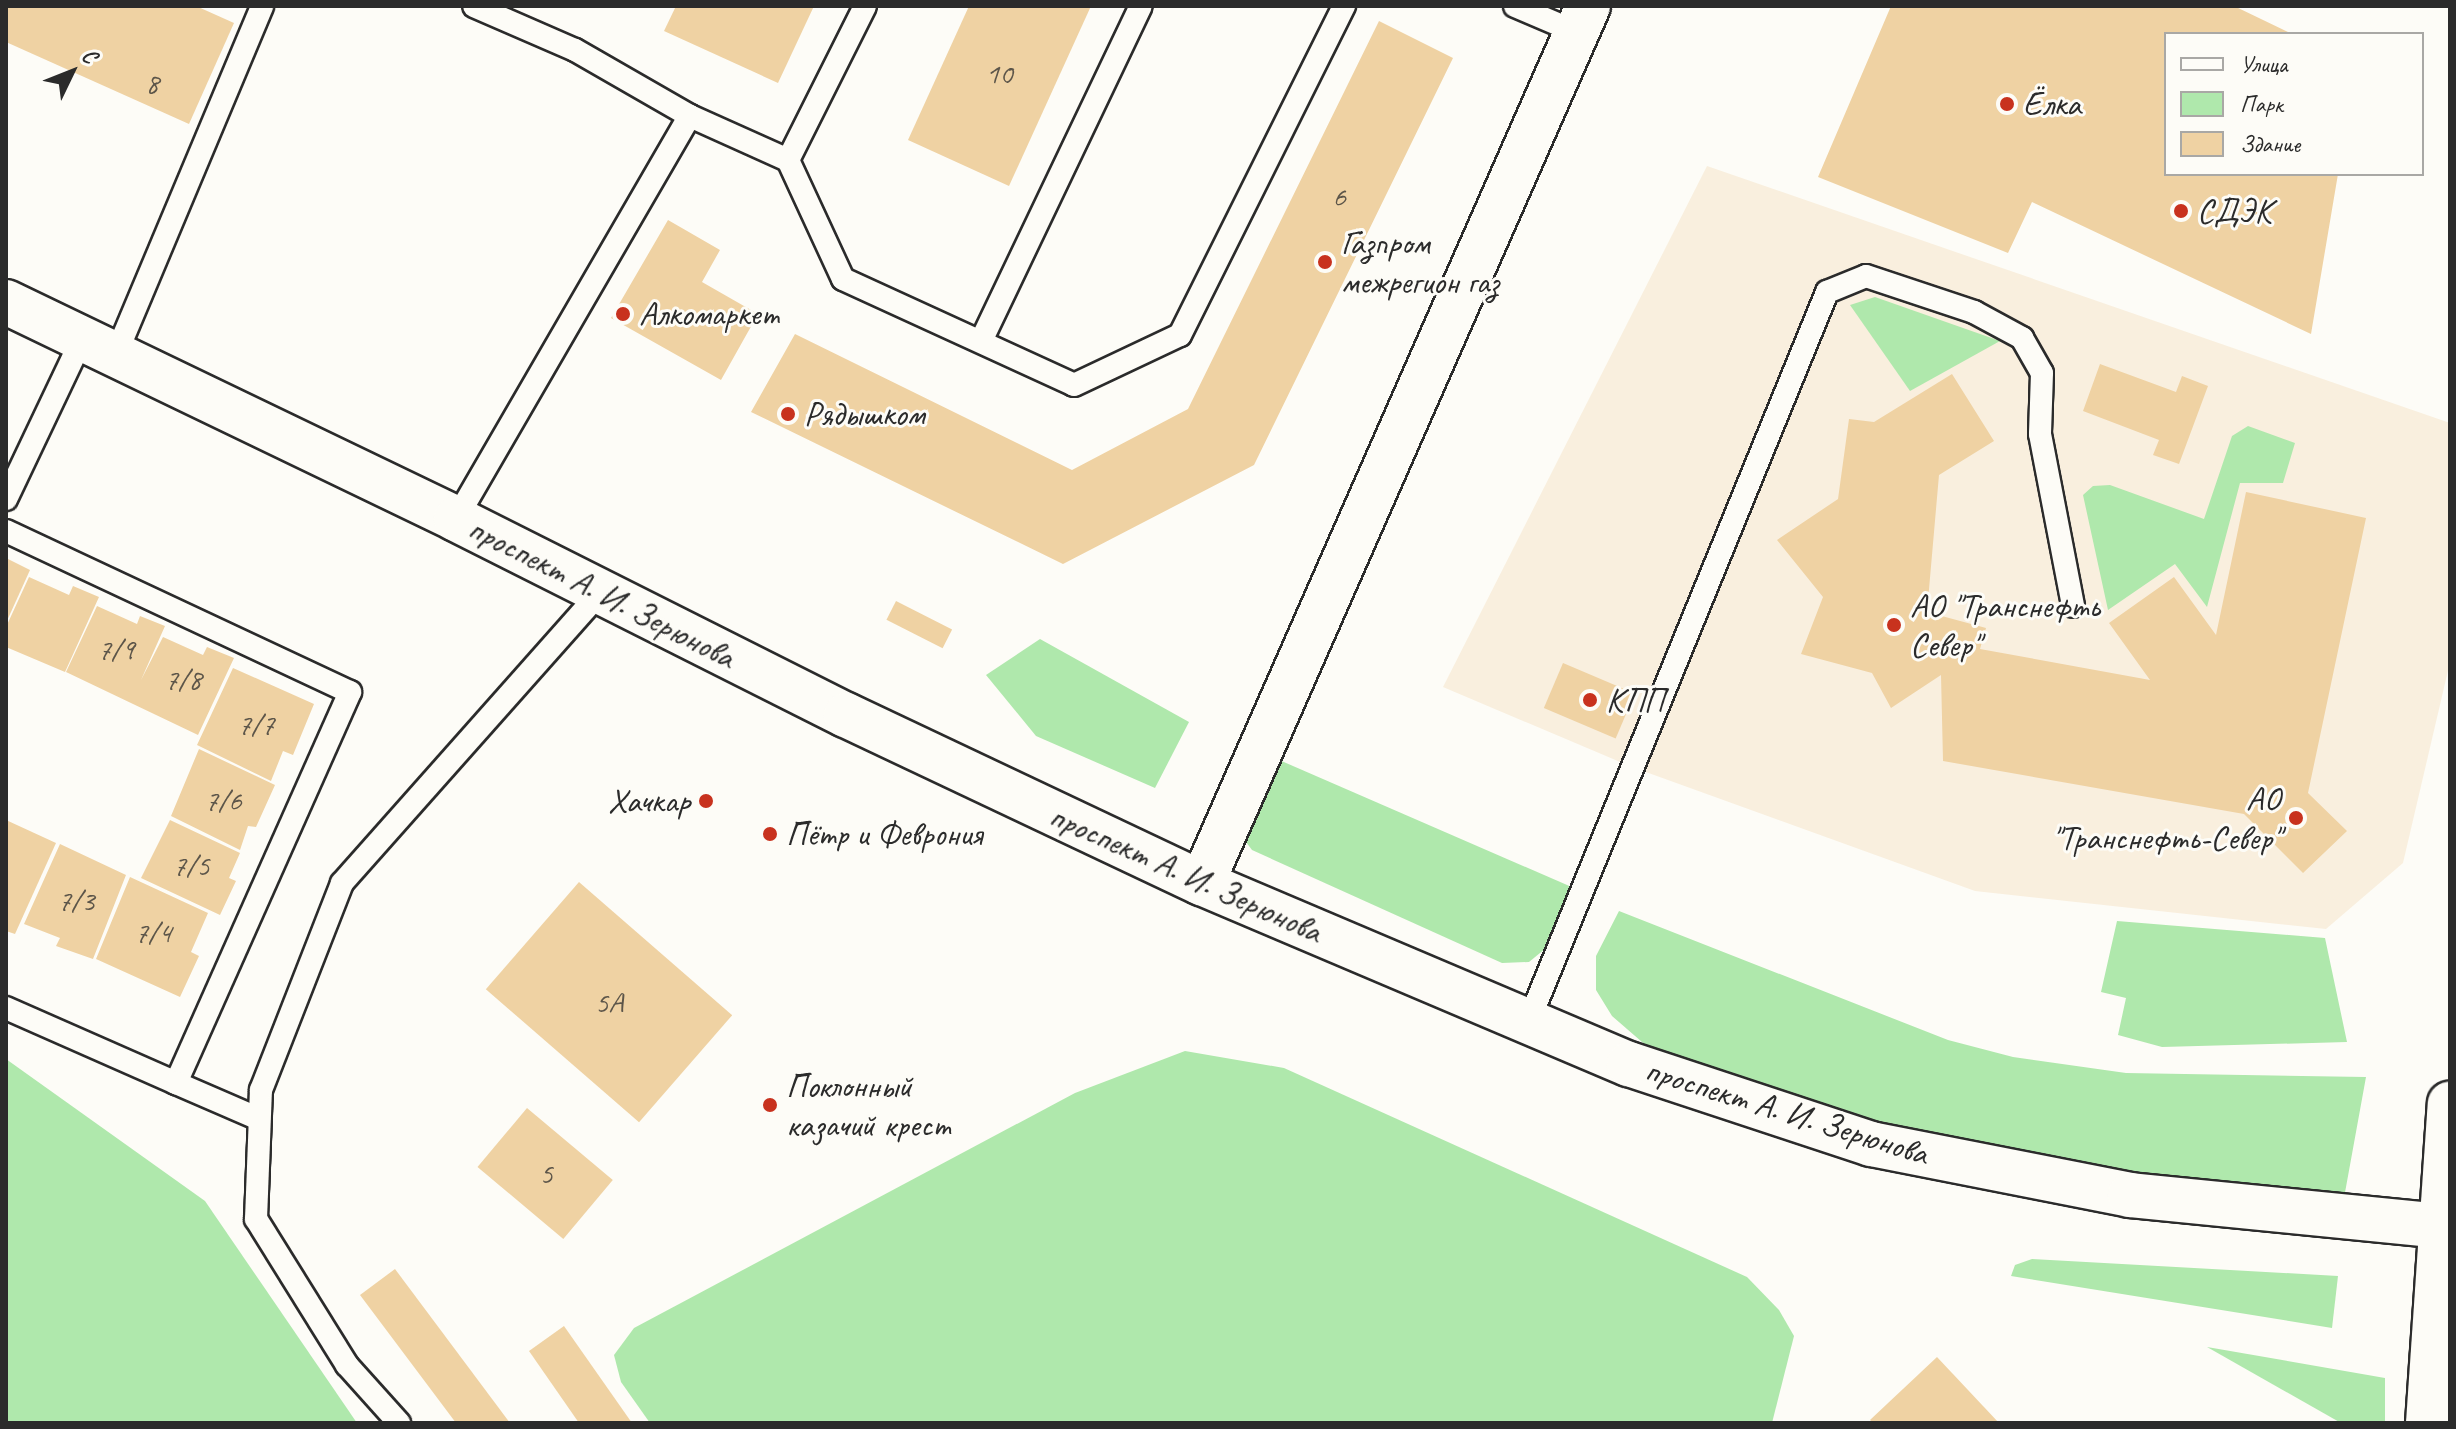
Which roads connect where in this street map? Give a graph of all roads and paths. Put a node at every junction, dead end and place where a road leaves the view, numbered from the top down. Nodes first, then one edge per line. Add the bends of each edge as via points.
1 (262, 6) edge
2 (474, 6) edge
3 (865, 6) edge
4 (1141, 6) edge
5 (1344, 6) edge
6 (1515, 6) edge
7 (1582, 19) edge
8 (690, 116) junction
9 (788, 160) junction
10 (6, 302) edge
11 (982, 339) junction
12 (99, 346) junction
13 (6, 499) edge
14 (456, 519) junction
15 (6, 531) edge
16 (601, 591) junction
17 (2073, 606) dead end
18 (1202, 883) junction
19 (6, 1008) edge
20 (1528, 1023) junction
21 (176, 1083) junction
22 (2450, 1104) edge
23 (259, 1119) junction
24 (2444, 1226) edge
25 (399, 1423) edge
26 (2428, 1423) edge

1 - 12 lane
2 - 8 lane via 575,50
3 - 9 lane
4 - 11 lane
5 - 11 lane via 1180,335 1074,385
6 - 7 lane
7 - 18 street
8 - 9 lane
8 - 14 lane
9 - 11 lane via 843,279
10 - 12 street, проспект А. И. Зерюнова
12 - 13 lane
12 - 14 street, проспект А. И. Зерюнова
14 - 16 street, проспект А. И. Зерюнова
15 - 21 lane via 350,692
16 - 18 street, проспект А. И. Зерюнова via 846,715
16 - 23 lane via 342,883 261,1090
17 - 20 lane via 2040,434 2042,373 2022,338 1974,312 1866,276 1827,292
18 - 20 street, проспект А. И. Зерюнова
19 - 21 lane
20 - 24 street, проспект А. И. Зерюнова via 1629,1064 1871,1144 2130,1195
21 - 23 lane
22 - 24 street
23 - 25 lane via 256,1219 347,1365
24 - 26 street

